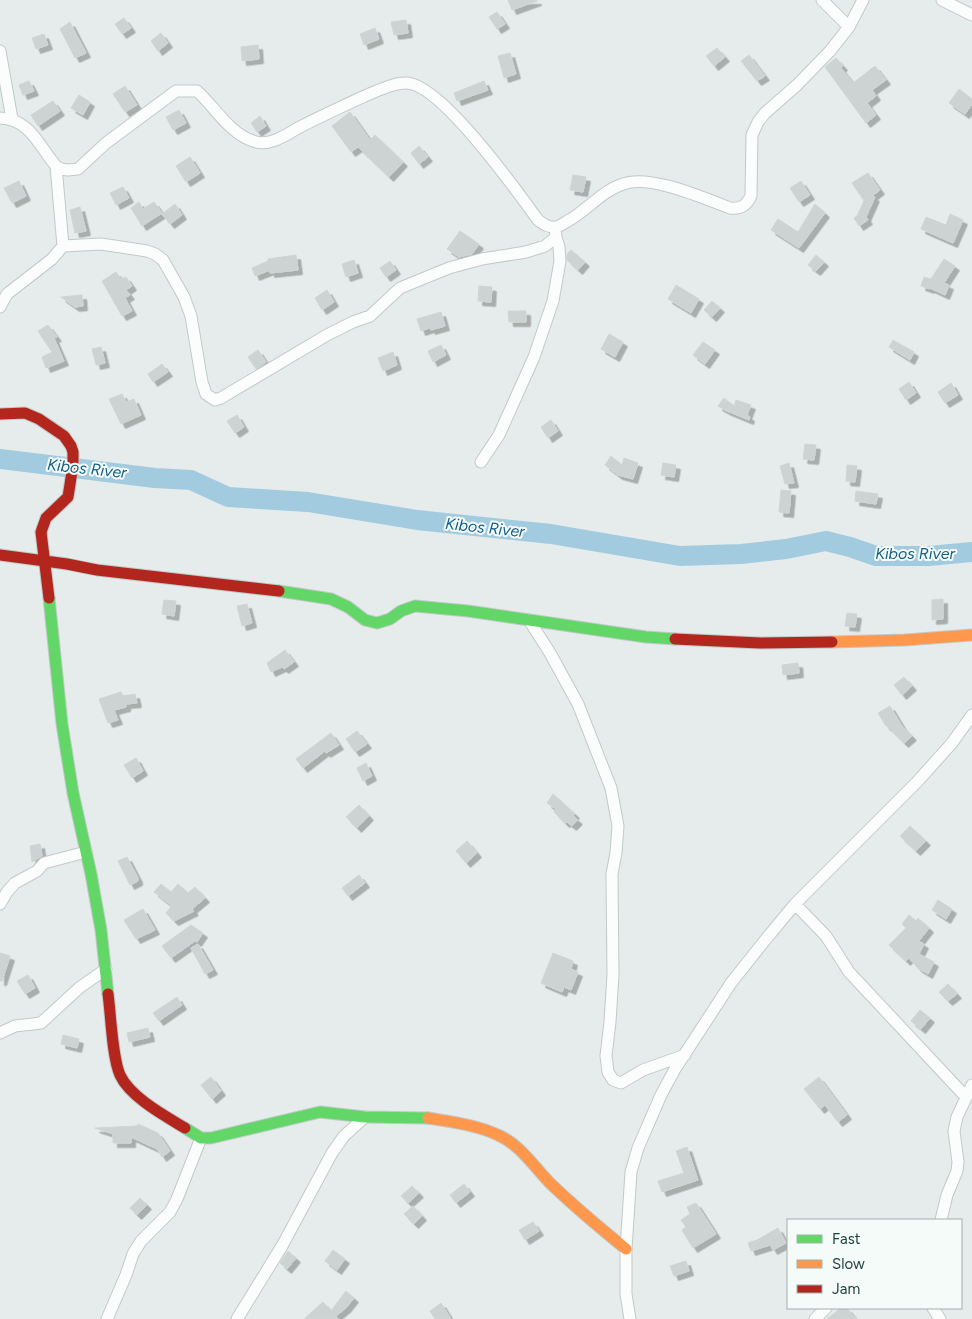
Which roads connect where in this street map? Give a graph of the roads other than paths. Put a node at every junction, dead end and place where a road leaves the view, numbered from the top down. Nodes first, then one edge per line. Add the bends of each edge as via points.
1 (822, 0) edge
2 (863, 0) edge
3 (942, 0) edge
4 (972, 15) edge
5 (849, 27) junction
6 (0, 51) edge
7 (0, 118) edge
8 (12, 119) junction
9 (56, 166) junction
10 (555, 232) junction
11 (64, 246) junction
12 (0, 306) edge
13 (0, 414) edge
14 (480, 462) dead end
15 (0, 556) edge
16 (45, 562) junction
17 (529, 620) junction
18 (972, 635) edge
19 (972, 715) edge
20 (86, 852) junction
21 (0, 904) edge
22 (795, 904) junction
23 (106, 969) junction
24 (0, 1033) edge
25 (685, 1054) junction
26 (972, 1085) edge
27 (966, 1097) junction
28 (365, 1116) junction
29 (201, 1138) junction
30 (942, 1219) edge
31 (626, 1249) junction
32 (825, 1309) edge
33 (107, 1319) edge
34 (237, 1319) edge
35 (630, 1319) edge
36 (815, 1319) edge

1 - 5 street
2 - 5 street
3 - 4 street
5 - 10 street via 830,51 758,122 752,135 751,196 743,206 730,208 657,183 624,183
6 - 8 street
7 - 8 street
8 - 9 street via 31,132
9 - 10 street via 78,169 106,143 176,90 196,91 240,135 254,142 267,143 327,112 387,87 414,84 426,90 448,111 486,152 538,220
9 - 11 street
10 - 11 street via 545,246 449,268 400,288 370,316 342,327 215,400 206,394 202,382 189,310 163,260 147,251 101,244
10 - 14 street via 560,261 554,293 534,357 499,435
11 - 12 street via 7,294
13 - 16 street via 27,414 67,439 72,447 68,497 41,526
15 - 16 street
16 - 17 street via 304,594 331,599 377,623 415,606
16 - 20 street via 62,724 72,793
17 - 18 street via 646,637 760,643
17 - 25 street via 578,704 611,788 618,826 612,874 613,974 606,1056 608,1072 613,1080 621,1083 643,1070
19 - 22 street via 917,782
20 - 21 street via 44,863 37,871 15,883
20 - 23 street
22 - 25 street via 731,983
22 - 27 street via 826,936 849,972
23 - 24 street via 79,988 41,1023 15,1026
23 - 29 street via 122,1081 134,1094
25 - 31 street via 661,1095 638,1148 632,1172
26 - 27 street
27 - 30 street via 954,1131 957,1171
28 - 29 street via 320,1112
28 - 31 street via 422,1117 499,1135 522,1152 550,1183
28 - 34 street via 332,1153 282,1246
29 - 33 street via 170,1212 141,1241 133,1254
31 - 35 street via 626,1294
32 - 36 street

